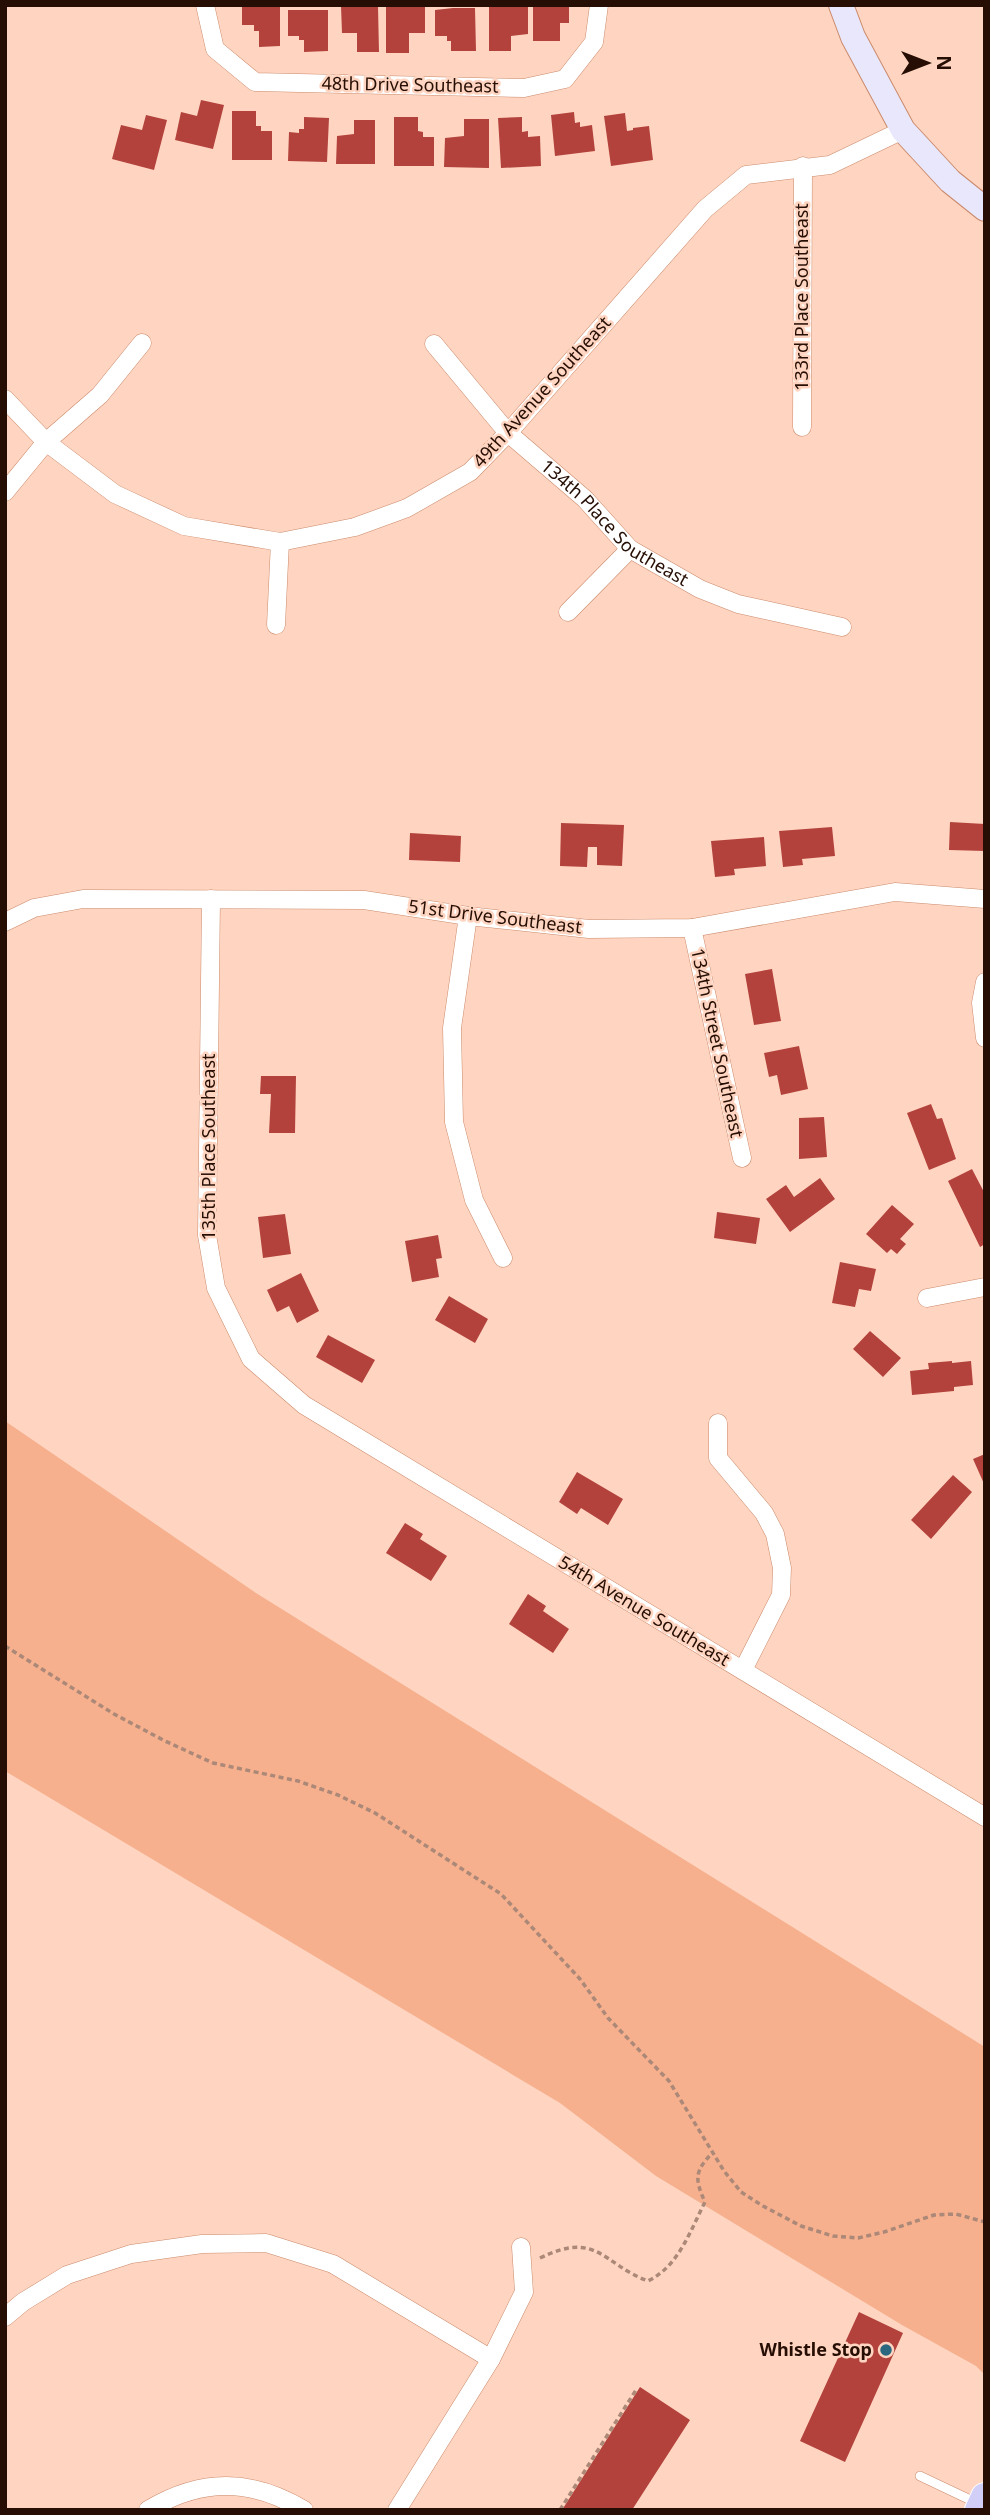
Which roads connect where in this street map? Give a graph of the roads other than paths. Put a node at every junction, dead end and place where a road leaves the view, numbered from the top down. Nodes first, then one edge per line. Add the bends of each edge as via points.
1 (205, 5) edge
2 (599, 5) edge
3 (841, 5) edge
4 (903, 130) junction
5 (803, 166) junction
6 (985, 209) edge
7 (142, 343) dead end
8 (434, 344) dead end
9 (5, 399) edge
10 (802, 427) dead end
11 (508, 433) junction
12 (46, 442) junction
13 (5, 492) edge
14 (280, 541) junction
15 (630, 550) junction
16 (568, 612) dead end
17 (276, 625) dead end
18 (842, 627) dead end
19 (211, 899) junction
20 (985, 899) edge
21 (468, 916) junction
22 (5, 922) edge
23 (692, 928) junction
24 (985, 982) edge
25 (985, 1038) edge
26 (742, 1158) dead end
27 (503, 1258) dead end
28 (985, 1287) edge
29 (927, 1298) dead end
30 (303, 1405) joint
31 (718, 1423) dead end
32 (743, 1670) junction
33 (985, 1817) edge
34 (521, 2247) dead end
35 (5, 2317) edge
36 (491, 2359) junction
37 (920, 2476) dead end
38 (981, 2504) edge
39 (153, 2507) edge
40 (304, 2510) edge
41 (397, 2510) edge

1 - 2 street, 48th Drive Southeast via 215,49 255,82 524,88 565,79 594,42
3 - 4 main road
4 - 5 street, 49th Avenue Southeast via 830,165
4 - 6 main road via 950,181
5 - 10 street, 133rd Place Southeast
5 - 11 street, 49th Avenue Southeast via 746,175 705,209
7 - 12 street via 100,395
8 - 11 street, 134th Place Southeast
9 - 12 street, 49th Avenue Southeast
11 - 14 street, 49th Avenue Southeast via 470,472 407,508 355,527
11 - 15 street, 134th Place Southeast via 585,499
12 - 13 street
12 - 14 street, 49th Avenue Southeast via 115,494 184,526
14 - 17 street
15 - 16 street
15 - 18 street, 134th Place Southeast via 700,589 738,604
19 - 21 street, 51st Drive Southeast via 365,900
19 - 22 street, 51st Drive Southeast via 83,899 34,908
19 - 30 street, 135th Place Southeast via 207,1236 216,1288 251,1359
20 - 23 street, 51st Drive Southeast via 895,892
21 - 23 street, 51st Drive Southeast via 589,929
21 - 27 street via 452,1028 454,1122 474,1200
23 - 26 street, 134th Street Southeast
24 - 25 street via 981,1003
28 - 29 street
30 - 32 street, 54th Avenue Southeast
31 - 32 street via 718,1458 764,1513 775,1534 782,1567 781,1595
32 - 33 street, 54th Avenue Southeast
34 - 36 street via 524,2292
35 - 36 street via 66,2275 131,2254 202,2244 266,2243 332,2264
36 - 41 street
37 - 38 lane
39 - 40 street via 206,2486 241,2486 281,2496

